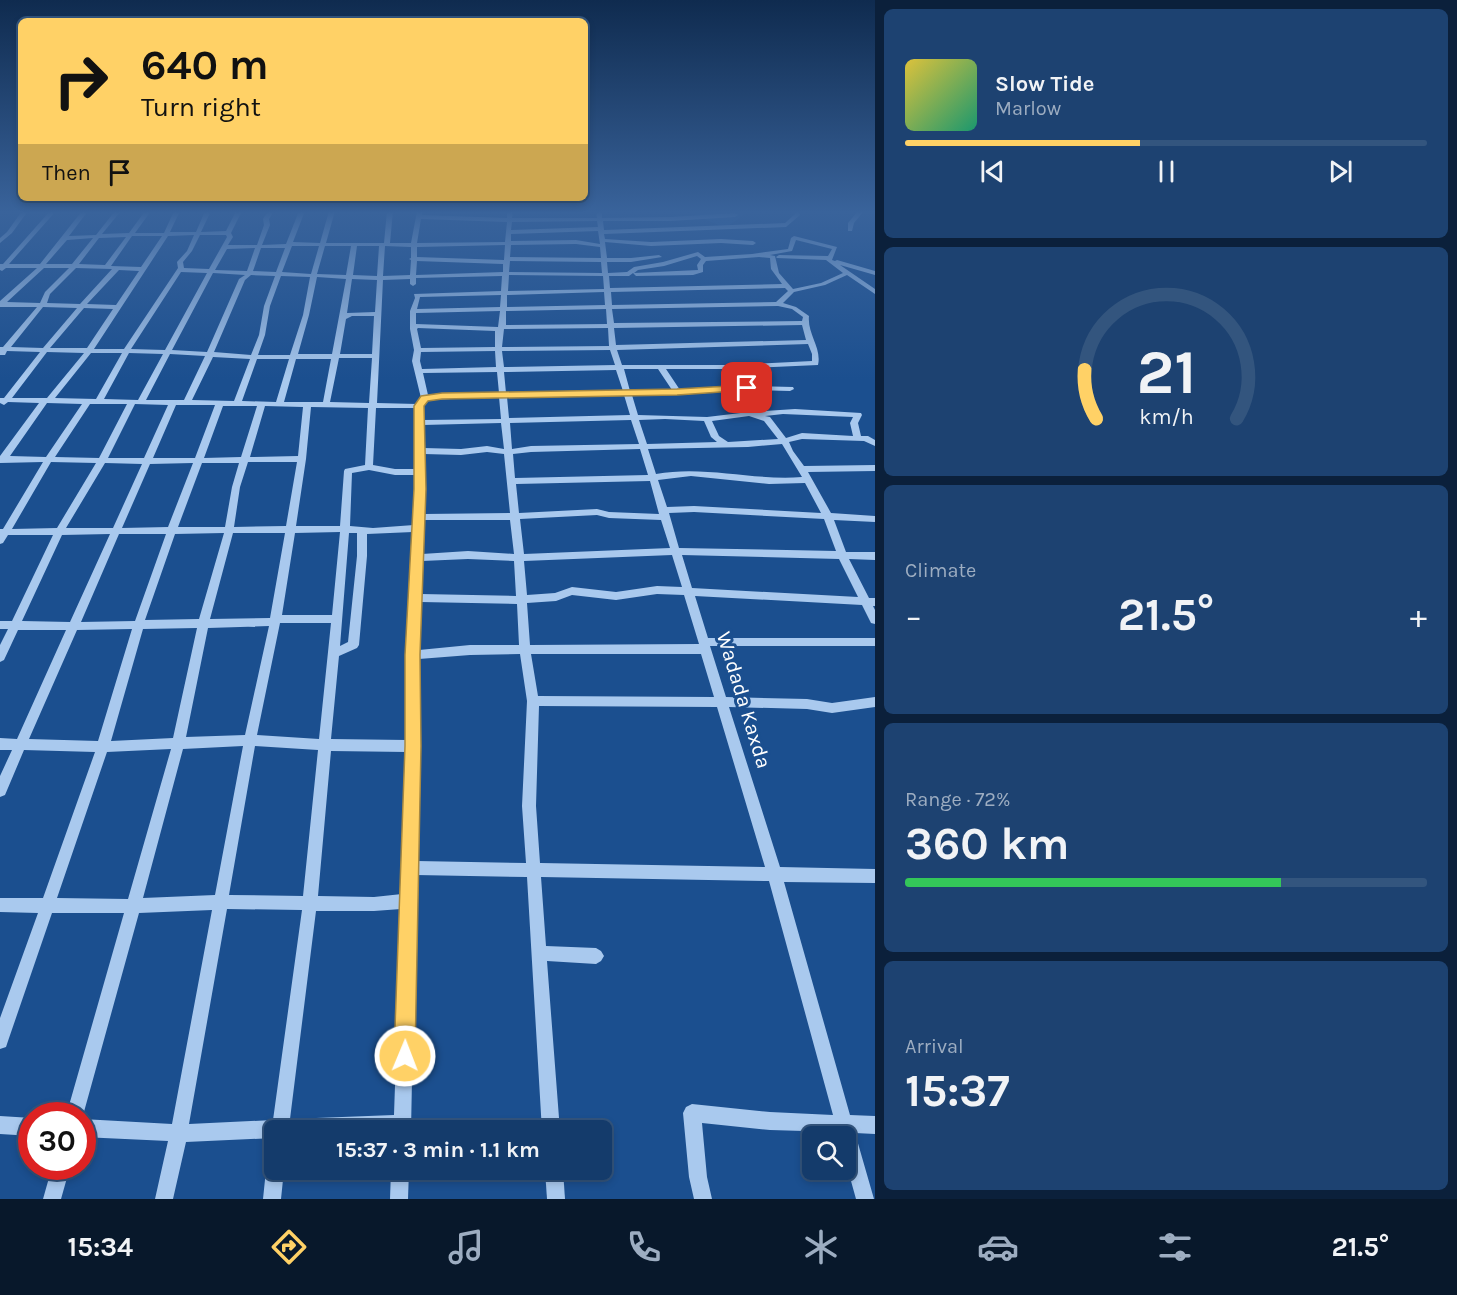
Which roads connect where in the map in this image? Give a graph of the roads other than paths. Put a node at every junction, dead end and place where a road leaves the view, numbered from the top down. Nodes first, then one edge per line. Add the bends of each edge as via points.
1 (41, 267) joint
2 (73, 267) edge
3 (107, 267) edge
4 (179, 267) edge
5 (214, 267) edge
6 (251, 267) edge
7 (281, 267) edge
8 (316, 267) edge
9 (350, 267) edge
10 (381, 267) edge
11 (412, 267) edge
12 (508, 267) edge
13 (605, 267) edge
14 (643, 267) edge
15 (700, 267) edge
16 (775, 267) edge
17 (840, 267) edge
18 (855, 267) edge
19 (2, 268) edge
20 (117, 268) junction
21 (143, 269) joint
22 (178, 270) junction
23 (701, 271) junction
24 (211, 273) junction
25 (605, 273) junction
26 (847, 273) junction
27 (875, 273) edge
28 (248, 274) junction
29 (507, 274) junction
30 (629, 274) junction
31 (278, 275) junction
32 (314, 275) junction
33 (348, 276) junction
34 (380, 278) junction
35 (413, 278) junction
36 (710, 286) junction
37 (789, 288) junction
38 (607, 290) junction
39 (875, 292) edge
40 (503, 293) junction
41 (416, 294) junction
42 (778, 304) junction
43 (0, 305) edge
44 (41, 305) junction
45 (82, 306) junction
46 (116, 307) junction
47 (609, 307) junction
48 (503, 310) junction
49 (413, 311) junction
50 (379, 314) junction
51 (344, 318) junction
52 (805, 323) junction
53 (611, 326) junction
54 (501, 328) junction
55 (413, 329) junction
56 (810, 342) junction
57 (613, 347) junction
58 (498, 349) junction
59 (418, 350) junction
60 (2, 351) edge
61 (42, 351) junction
62 (88, 352) junction
63 (126, 352) junction
64 (170, 352) junction
65 (211, 354) junction
66 (292, 355) junction
67 (374, 356) junction
68 (254, 357) junction
69 (336, 357) junction
70 (619, 367) junction
71 (662, 367) junction
72 (500, 370) junction
73 (419, 371) junction
74 (747, 388) junction
75 (790, 389) dead end
76 (677, 392) junction
77 (627, 393) junction
78 (503, 394) junction
79 (47, 401) junction
80 (87, 402) junction
81 (98, 402) junction
82 (422, 402) junction
83 (2, 403) edge
84 (136, 403) junction
85 (173, 403) junction
86 (187, 403) junction
87 (237, 403) junction
88 (220, 404) junction
89 (262, 404) junction
90 (279, 404) junction
91 (308, 404) junction
92 (326, 405) junction
93 (373, 405) junction
94 (758, 415) junction
95 (635, 419) junction
96 (707, 419) junction
97 (505, 420) junction
98 (420, 423) junction
99 (858, 439) junction
100 (782, 441) junction
101 (875, 443) edge
102 (725, 444) junction
103 (643, 447) junction
104 (421, 451) junction
105 (508, 452) junction
106 (49, 459) junction
107 (302, 459) junction
108 (244, 460) junction
109 (1, 461) edge
110 (100, 461) junction
111 (147, 461) junction
112 (196, 461) junction
113 (369, 467) junction
114 (875, 468) edge
115 (802, 469) junction
116 (418, 472) junction
117 (653, 478) junction
118 (807, 480) junction
119 (510, 481) junction
120 (664, 514) junction
121 (514, 515) junction
122 (827, 515) junction
123 (875, 519) edge
124 (418, 522) junction
125 (345, 529) junction
126 (290, 530) junction
127 (362, 530) junction
128 (228, 531) junction
129 (3, 532) edge
130 (59, 532) junction
131 (171, 532) junction
132 (115, 533) junction
133 (0, 542) edge
134 (675, 551) junction
135 (875, 556) edge
136 (843, 557) junction
137 (418, 558) junction
138 (519, 558) junction
139 (688, 594) junction
140 (414, 598) junction
141 (521, 600) junction
142 (870, 602) edge
143 (336, 619) junction
144 (875, 620) edge
145 (276, 621) junction
146 (0, 625) edge
147 (16, 625) junction
148 (202, 625) junction
149 (74, 626) junction
150 (138, 626) junction
151 (875, 642) edge
152 (704, 645) junction
153 (525, 651) junction
154 (333, 653) junction
155 (413, 655) junction
156 (0, 657) edge
157 (534, 701) junction
158 (721, 702) junction
159 (875, 702) edge
160 (250, 740) junction
161 (0, 744) edge
162 (21, 745) junction
163 (178, 745) junction
164 (324, 745) junction
165 (413, 746) junction
166 (103, 747) junction
167 (0, 792) edge
168 (409, 868) junction
169 (534, 872) junction
170 (774, 872) junction
171 (875, 876) edge
172 (409, 901) junction
173 (221, 902) junction
174 (310, 903) junction
175 (0, 905) edge
176 (48, 905) junction
177 (134, 906) junction
178 (540, 953) junction
179 (596, 956) dead end
180 (0, 1041) edge
181 (79, 1102) edge
182 (281, 1120) edge
183 (402, 1120) edge
184 (550, 1120) edge
185 (844, 1124) junction
186 (0, 1125) edge
187 (875, 1125) edge
188 (18, 1126) edge
189 (96, 1129) edge
190 (264, 1129) edge
191 (179, 1132) junction
192 (57, 1180) edge
193 (274, 1180) edge
194 (400, 1180) edge
195 (555, 1180) edge
196 (52, 1199) edge
197 (164, 1199) edge
198 (272, 1199) edge
199 (399, 1199) edge
200 (556, 1199) edge
201 (703, 1199) edge
202 (865, 1199) edge

1 - 19 street
1 - 43 street
2 - 44 street via 47,293
3 - 20 street
4 - 22 street
5 - 24 street
6 - 28 street
7 - 31 street
8 - 32 street
9 - 33 street
10 - 34 street
11 - 35 street
12 - 29 street
13 - 25 street, Wadada Kaxda
14 - 30 street
15 - 23 street
16 - 37 street
17 - 26 street
18 - 27 street
20 - 21 street
20 - 45 street
21 - 46 street
22 - 24 street
22 - 63 street
23 - 30 street
23 - 36 street
24 - 28 street
24 - 64 street
25 - 29 street
25 - 30 street
25 - 38 street, Wadada Kaxda
26 - 37 street via 823,284
26 - 39 street
28 - 31 street
28 - 65 street via 228,309
29 - 35 street
29 - 40 street
31 - 32 street
31 - 68 street
32 - 33 street
32 - 66 street
33 - 34 street
33 - 51 street
34 - 35 street
34 - 50 street
35 - 41 street
36 - 37 street
36 - 38 street
37 - 42 street
38 - 40 street
38 - 47 street, Wadada Kaxda
40 - 41 street
40 - 48 street
41 - 49 street
42 - 47 street
42 - 52 street via 806,316
43 - 44 street
44 - 45 street
44 - 60 street
45 - 46 street
45 - 61 street
46 - 62 street
47 - 48 street
47 - 53 street, Wadada Kaxda
48 - 49 street
48 - 54 street
49 - 55 street
50 - 51 street via 351,314
50 - 67 street
51 - 69 street
52 - 53 street
52 - 56 street
53 - 54 street
53 - 57 street, Wadada Kaxda
54 - 55 street
54 - 58 street
55 - 59 street
56 - 57 street
56 - 71 street via 816,354 814,363
57 - 58 street
57 - 70 street, Wadada Kaxda
58 - 59 street
58 - 72 street
59 - 73 street
60 - 61 street
61 - 62 street
61 - 83 street
62 - 63 street
62 - 79 street
63 - 64 street
63 - 81 street
64 - 65 street
64 - 84 street
65 - 68 street
65 - 86 street
66 - 68 street
66 - 69 street
66 - 90 street
67 - 69 street
67 - 93 street
68 - 87 street
69 - 92 street
70 - 71 street
70 - 72 street
70 - 77 street, Wadada Kaxda
71 - 76 street
72 - 73 street
72 - 78 street
73 - 82 street
74 - 75 street
74 - 76 street
74 - 94 street via 758,405
76 - 77 street
77 - 78 street
77 - 95 street, Wadada Kaxda
78 - 82 street
78 - 97 street
79 - 80 street
79 - 83 street
79 - 109 street
80 - 81 street
80 - 106 street
81 - 84 street
82 - 93 street
82 - 98 street
84 - 85 street
84 - 110 street
85 - 86 street
85 - 111 street
86 - 88 street
87 - 88 street
87 - 89 street
88 - 112 street
89 - 90 street
89 - 108 street
90 - 91 street
91 - 92 street
91 - 107 street
92 - 93 street
93 - 113 street
94 - 96 street
94 - 99 street via 802,410 858,415 854,423
94 - 100 street via 767,419
95 - 96 street
95 - 97 street
95 - 103 street, Wadada Kaxda
96 - 102 street via 715,437
97 - 98 street
97 - 105 street
98 - 104 street
99 - 100 street via 802,436
99 - 101 street
100 - 102 street
100 - 115 street
102 - 103 street
103 - 105 street
103 - 117 street, Wadada Kaxda
104 - 105 street
104 - 116 street
105 - 119 street
106 - 109 street
106 - 110 street
106 - 129 street
107 - 108 street
107 - 126 street
108 - 112 street
108 - 128 street
110 - 111 street
110 - 130 street
111 - 112 street
111 - 132 street
112 - 131 street
113 - 116 street
113 - 125 street via 348,471
114 - 115 street
115 - 118 street
116 - 124 street
117 - 118 street via 684,475
117 - 119 street
117 - 120 street, Wadada Kaxda
118 - 122 street
119 - 121 street
120 - 121 street
120 - 122 street via 694,509
120 - 134 street, Wadada Kaxda
121 - 124 street
121 - 138 street
122 - 123 street
122 - 136 street
124 - 127 street
124 - 137 street
125 - 126 street
125 - 127 street
125 - 143 street
126 - 128 street
126 - 145 street
127 - 154 street via 353,645
128 - 131 street
128 - 148 street
129 - 130 street
129 - 133 street
130 - 132 street
130 - 147 street
131 - 132 street
131 - 150 street
132 - 149 street
134 - 136 street
134 - 138 street
134 - 139 street, Wadada Kaxda
135 - 136 street
136 - 142 street
137 - 138 street
137 - 140 street
138 - 141 street
139 - 141 street via 648,590 616,596 572,591 556,597
139 - 142 street
139 - 152 street, Wadada Kaxda
140 - 141 street
140 - 155 street
141 - 153 street
142 - 144 street
143 - 145 street
143 - 154 street
145 - 148 street
145 - 160 street
146 - 147 street
147 - 149 street
147 - 156 street
148 - 150 street
148 - 163 street
149 - 150 street
149 - 162 street
150 - 166 street
151 - 152 street
152 - 153 street
152 - 158 street, Wadada Kaxda
153 - 155 street
153 - 157 street
154 - 164 street
155 - 165 street
157 - 158 street
157 - 169 street via 529,806
158 - 159 street via 832,708
158 - 170 street, Wadada Kaxda
160 - 163 street
160 - 164 street
160 - 173 street
161 - 162 street
162 - 166 street
162 - 167 street
163 - 166 street
163 - 177 street
164 - 165 street
164 - 174 street
165 - 168 street
166 - 176 street
168 - 169 street
168 - 172 street
169 - 170 street
169 - 178 street
170 - 171 street
170 - 185 street, Wadada Kaxda
172 - 174 street
172 - 183 street
173 - 174 street
173 - 177 street
173 - 191 street
174 - 182 street
175 - 176 street
176 - 177 street
176 - 180 street
177 - 181 street
178 - 179 street
178 - 184 street
185 - 187 street
185 - 201 street via 692,1113
185 - 202 street, Wadada Kaxda
186 - 188 street
189 - 191 street
190 - 191 street
191 - 197 street
192 - 196 street
193 - 198 street
194 - 199 street
195 - 200 street

